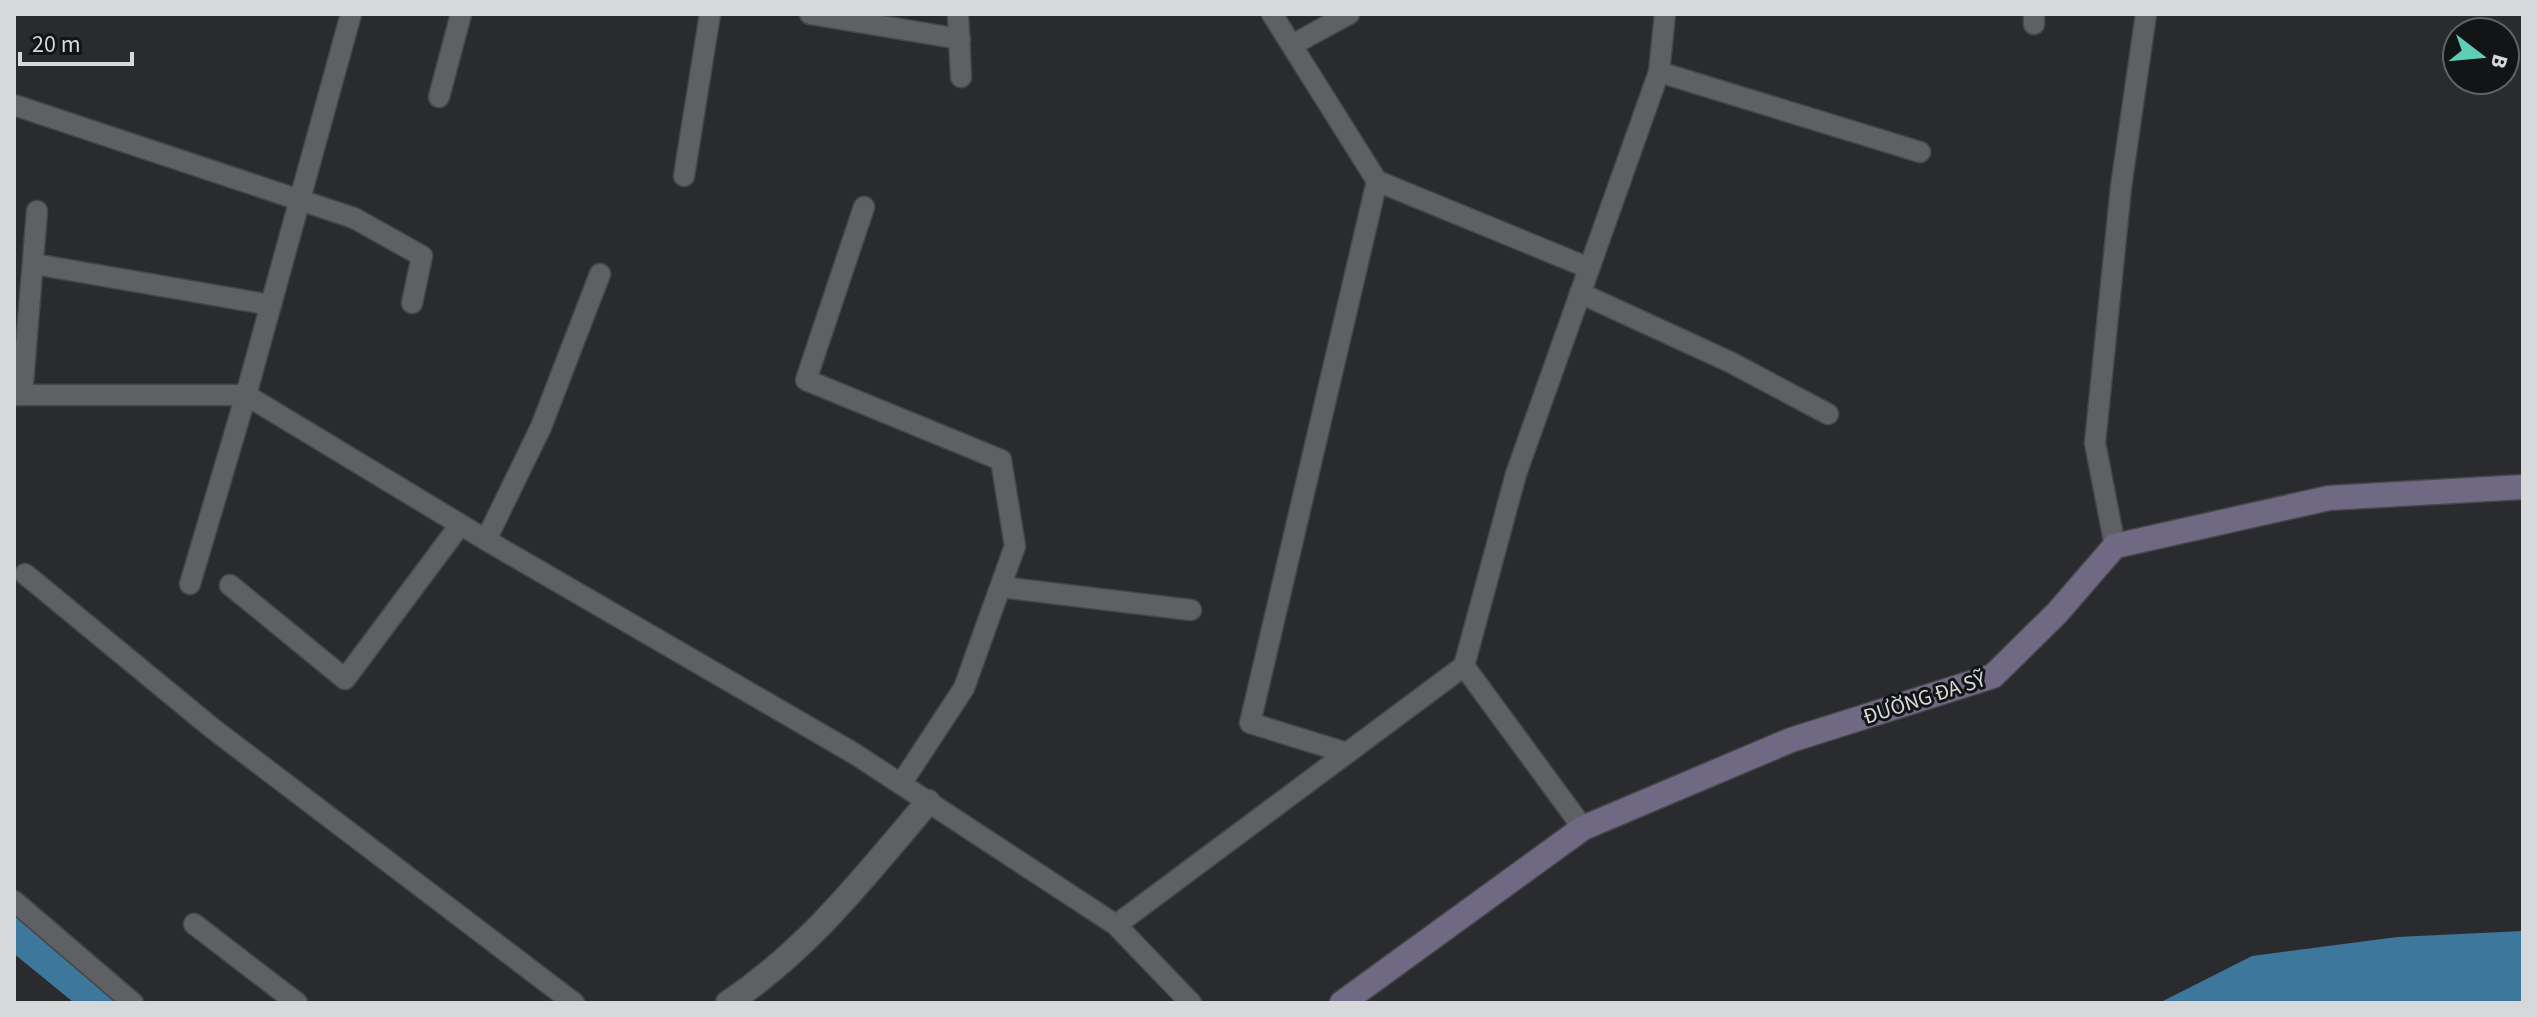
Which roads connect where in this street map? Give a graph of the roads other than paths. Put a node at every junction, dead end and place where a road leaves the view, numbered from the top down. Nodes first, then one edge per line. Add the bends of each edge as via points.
1 (351, 14) edge
2 (461, 14) edge
3 (710, 14) edge
4 (810, 14) edge
5 (958, 14) edge
6 (1272, 14) edge
7 (1349, 14) edge
8 (1665, 14) edge
9 (2146, 14) edge
10 (960, 39) junction
11 (1292, 45) junction
12 (1659, 72) junction
13 (961, 77) dead end
14 (439, 97) dead end
15 (14, 105) edge
16 (1920, 152) dead end
17 (684, 176) dead end
18 (1377, 181) junction
19 (299, 201) junction
20 (864, 207) dead end
21 (37, 211) dead end
22 (34, 264) junction
23 (1589, 268) junction
24 (600, 274) dead end
25 (1580, 293) junction
26 (412, 303) dead end
27 (271, 305) junction
28 (18, 395) edge
29 (246, 395) junction
30 (1828, 414) dead end
31 (2523, 487) edge
32 (460, 525) junction
33 (486, 540) junction
34 (2115, 546) junction
35 (25, 574) dead end
36 (190, 584) dead end
37 (230, 585) dead end
38 (1001, 587) junction
39 (1191, 610) dead end
40 (1464, 666) junction
41 (1347, 753) junction
42 (901, 784) junction
43 (928, 802) junction
44 (1583, 828) junction
45 (14, 901) edge
46 (194, 924) dead end
47 (1116, 925) junction
48 (133, 1003) edge
49 (297, 1003) edge
50 (574, 1003) edge
51 (728, 1003) edge
52 (1191, 1003) edge
53 (1342, 1003) edge

1 - 19 lane
2 - 14 lane
3 - 17 lane
4 - 10 lane
5 - 10 lane
6 - 11 lane
7 - 11 lane
8 - 12 lane
9 - 34 lane via 2121,187 2095,443
10 - 13 lane
11 - 18 lane
12 - 16 lane
12 - 23 lane
15 - 19 lane
18 - 23 lane
18 - 41 lane via 1250,723
19 - 26 lane via 354,218 422,256
19 - 27 lane
20 - 38 lane via 806,380 1001,460 1015,546
21 - 22 lane
22 - 27 lane
22 - 28 lane
23 - 25 lane
24 - 33 lane via 541,427
25 - 30 lane
25 - 40 lane via 1516,474
27 - 29 lane
28 - 29 lane
29 - 32 lane
29 - 36 lane
31 - 34 street via 2329,498
32 - 33 lane
32 - 37 lane via 345,679
33 - 42 lane
34 - 44 street, ĐƯỜNG ĐA SỸ via 1993,676 1791,740
35 - 50 lane via 212,728
38 - 39 lane
38 - 42 lane via 964,688
40 - 41 lane
40 - 44 lane
41 - 47 lane
42 - 43 lane
43 - 47 lane
43 - 51 street via 821,927
44 - 53 street, ĐƯỜNG ĐA SỸ
45 - 48 lane
46 - 49 lane
47 - 52 lane

